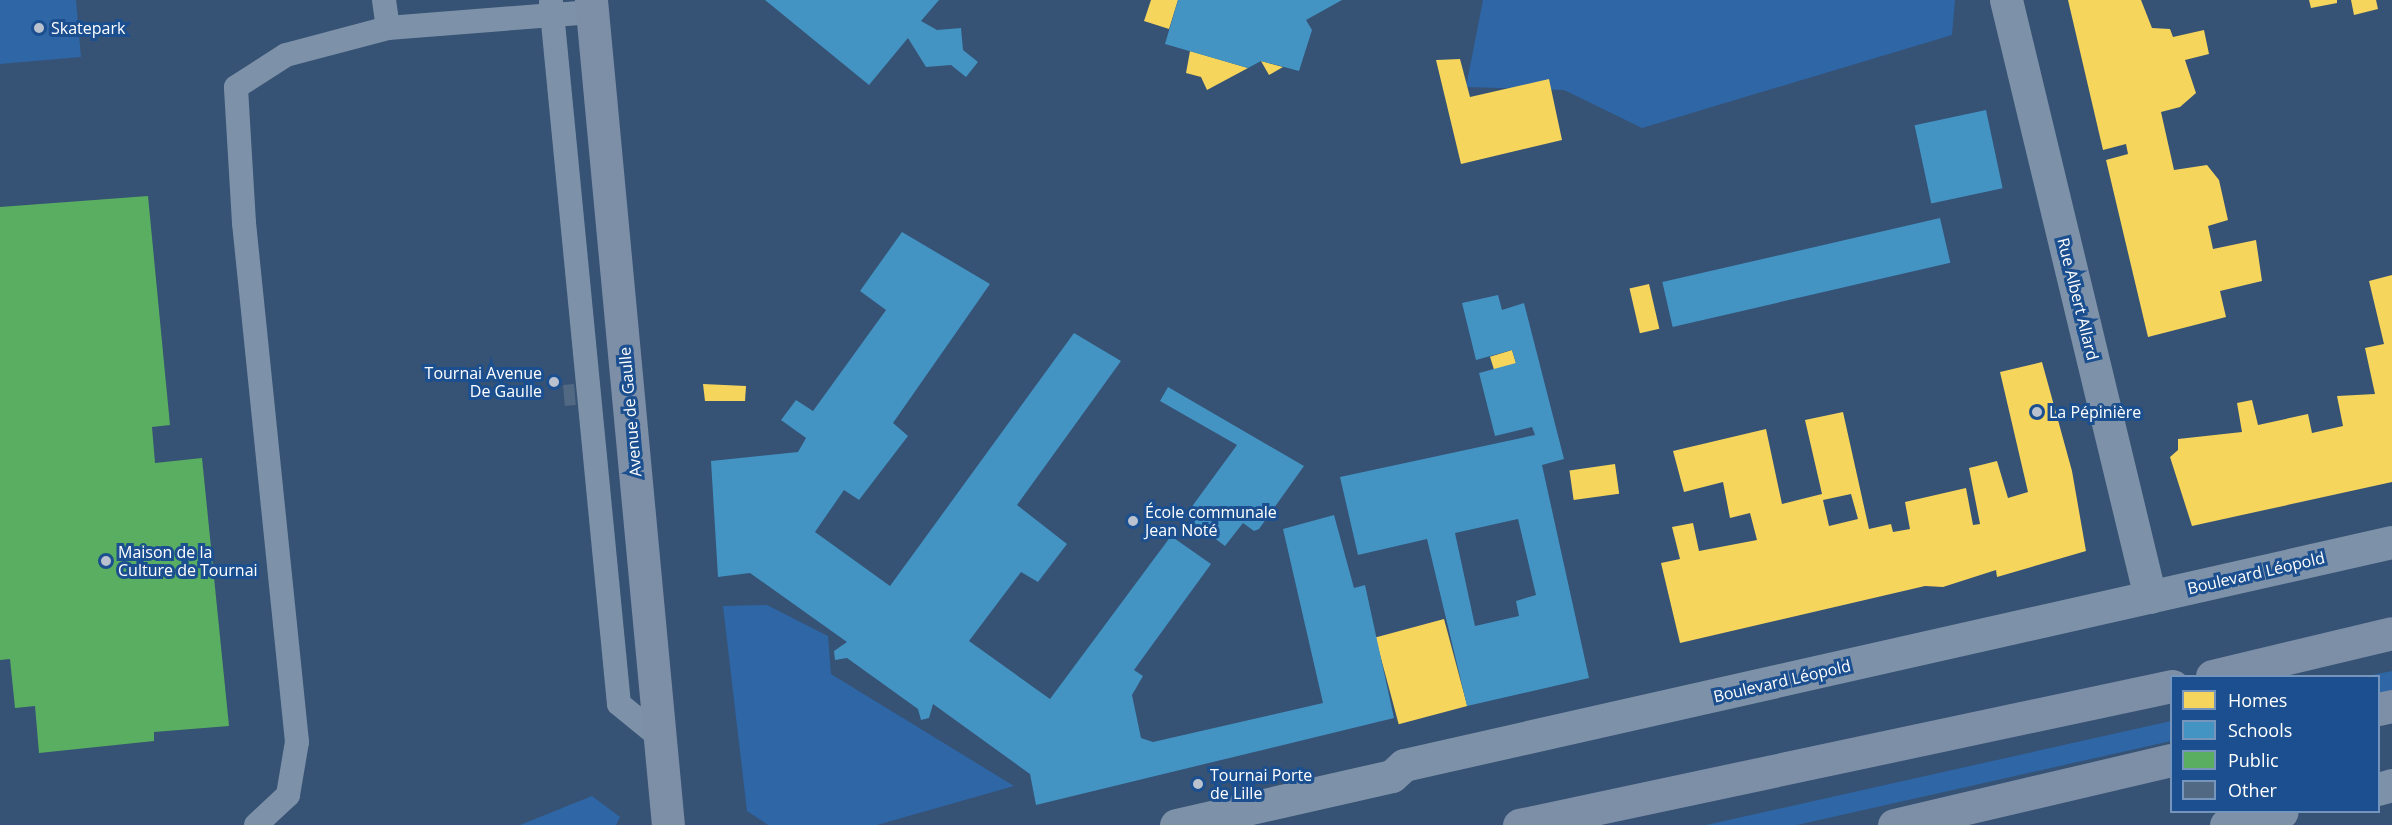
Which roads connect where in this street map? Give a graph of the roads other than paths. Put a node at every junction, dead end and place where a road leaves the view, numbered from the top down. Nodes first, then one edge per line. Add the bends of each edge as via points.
1 (384, 0) edge
2 (2006, 0) edge
3 (591, 6) edge
4 (552, 8) edge
5 (388, 28) junction
6 (2392, 542) edge
7 (2150, 597) junction
8 (2392, 633) edge
9 (2216, 675) edge
10 (2170, 686) edge
11 (657, 735) junction
12 (2170, 760) edge
13 (2278, 813) edge
14 (256, 825) edge
15 (668, 825) edge
16 (1176, 825) edge
17 (1519, 825) edge
18 (1894, 825) edge
19 (2226, 825) edge

1 - 5 lane
2 - 7 street, Rue Albert Allard
3 - 4 lane
3 - 11 main road, Avenue de Gaulle
4 - 5 lane
4 - 11 lane via 619,704
5 - 14 lane via 286,55 236,87 244,223 297,742 288,795
6 - 7 street, Boulevard Léopold
7 - 16 street, Boulevard Léopold via 1404,765 1392,776
8 - 9 main road
10 - 17 main road
11 - 15 main road, Avenue de Gaulle
12 - 18 main road
13 - 19 street

